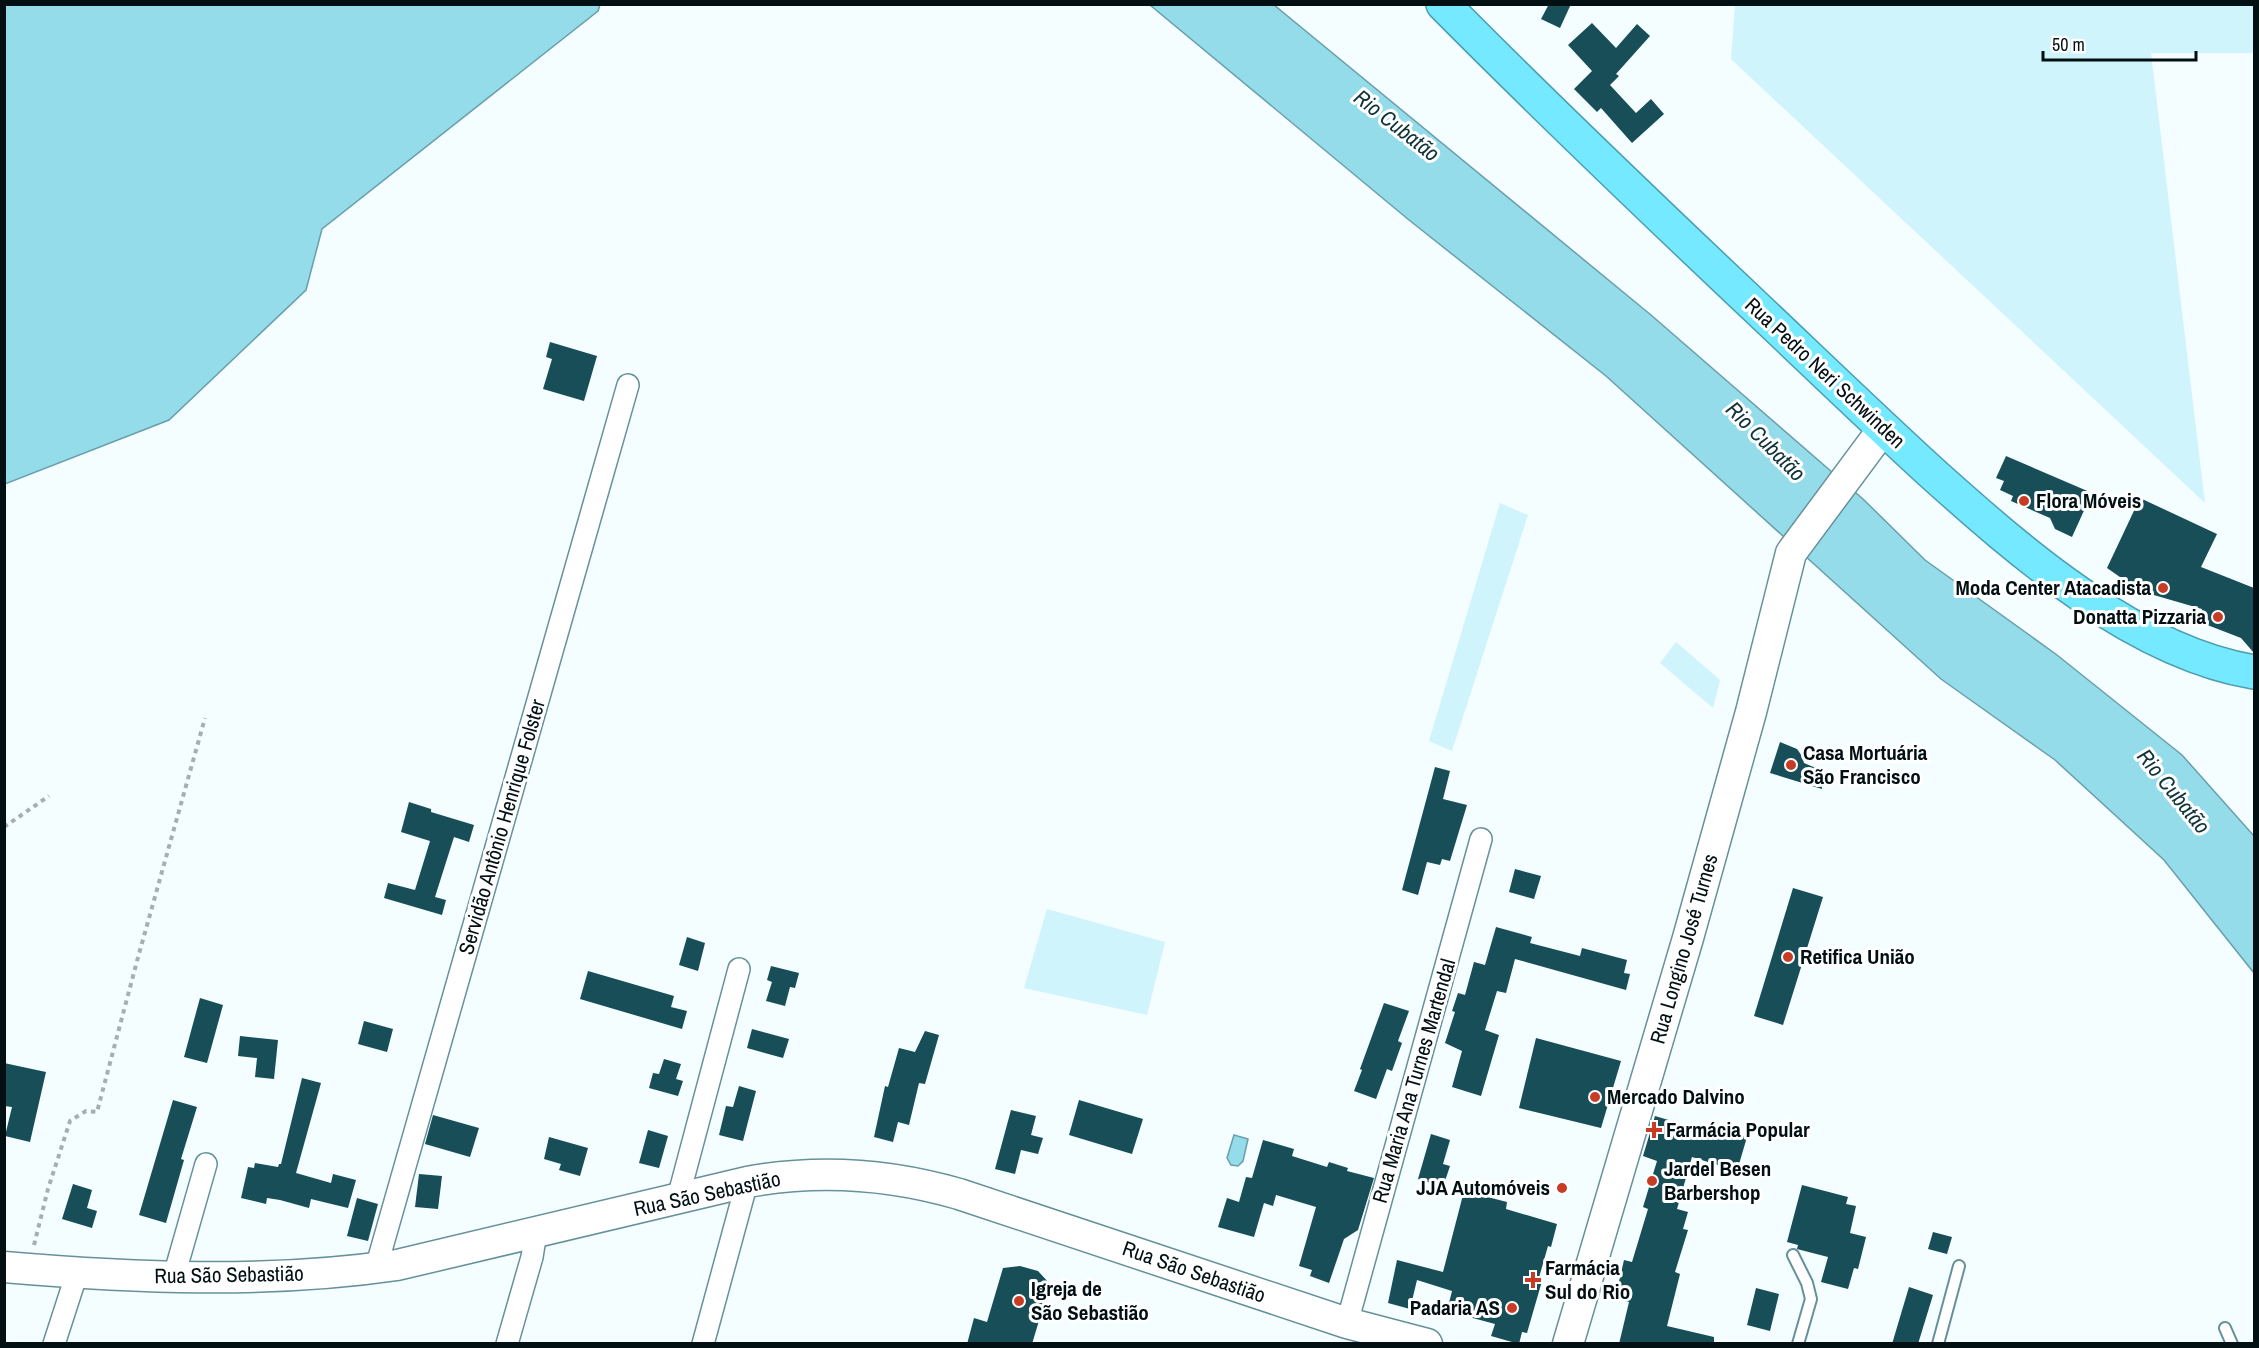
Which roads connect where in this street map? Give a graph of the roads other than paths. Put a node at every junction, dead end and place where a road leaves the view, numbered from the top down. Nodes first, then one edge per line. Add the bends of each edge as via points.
1 (1443, 4) edge
2 (628, 385) dead end
3 (1883, 429) junction
4 (2254, 672) edge
5 (1481, 839) dead end
6 (739, 969) dead end
7 (206, 1164) dead end
8 (747, 1182) junction
9 (678, 1198) junction
10 (536, 1232) junction
11 (1793, 1255) dead end
12 (1959, 1266) dead end
13 (16, 1268) edge
14 (376, 1268) junction
15 (77, 1273) junction
16 (174, 1276) junction
17 (1347, 1323) junction
18 (2225, 1328) dead end
19 (1411, 1342) edge
20 (54, 1344) edge
21 (507, 1344) edge
22 (703, 1344) edge
23 (1568, 1344) edge
24 (1797, 1344) edge
25 (1938, 1344) edge
26 (2232, 1344) edge

1 - 3 highway, Rua Pedro Neri Schwinden
2 - 14 street, Servidão Antônio Henrique Folster
3 - 4 highway, Rua Pedro Neri Schwinden via 1989,524 2114,615 2201,660
3 - 23 main road, Rua Longino José Turnes via 1791,553 1688,938
5 - 17 street, Rua Maria Ana Turnes Martendal
6 - 9 street
7 - 16 street
8 - 9 main road, Rua São Sebastião
8 - 17 main road, Rua São Sebastião via 837,1175 898,1180 942,1189
8 - 22 street
9 - 10 main road, Rua São Sebastião
10 - 14 main road, Rua São Sebastião
10 - 21 street
11 - 24 lane via 1811,1299
12 - 25 lane
13 - 15 main road, Rua São Sebastião
14 - 16 main road, Rua São Sebastião via 307,1275
15 - 16 main road, Rua São Sebastião
15 - 20 street
17 - 19 main road, Rua São Sebastião
18 - 26 lane

